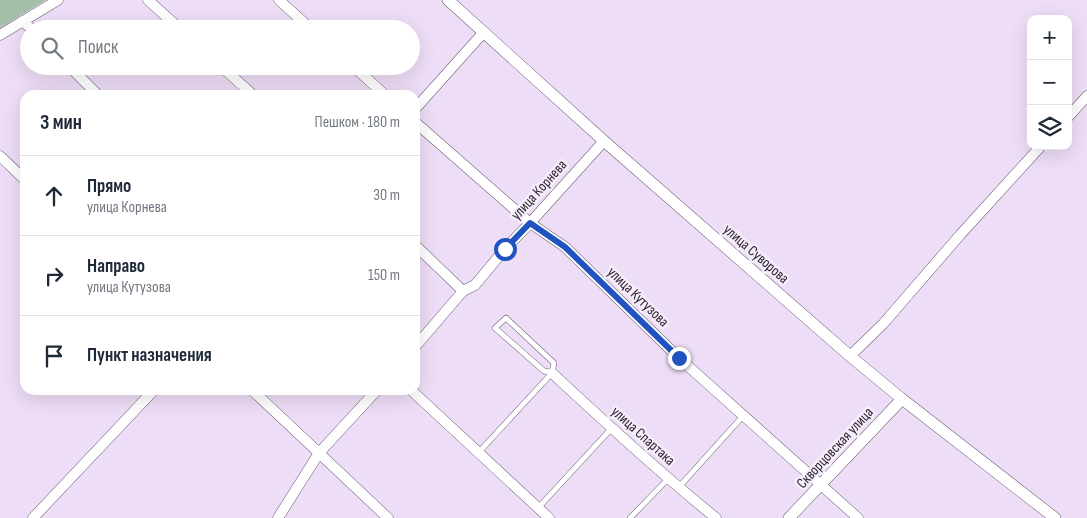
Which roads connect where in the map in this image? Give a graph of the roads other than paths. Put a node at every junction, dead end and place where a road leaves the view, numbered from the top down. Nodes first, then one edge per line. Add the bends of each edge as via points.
1 (58, 0) edge
2 (148, 0) edge
3 (279, 0) edge
4 (448, 0) edge
5 (25, 20) edge
6 (170, 20) edge
7 (301, 20) edge
8 (20, 23) edge
9 (484, 32) junction
10 (0, 35) edge
11 (78, 75) edge
12 (231, 75) edge
13 (363, 75) edge
14 (93, 90) edge
15 (247, 90) edge
16 (379, 90) edge
17 (1087, 96) edge
18 (420, 102) edge
19 (1072, 113) edge
20 (420, 126) edge
21 (604, 141) junction
22 (1037, 150) edge
23 (0, 156) edge
24 (20, 175) edge
25 (530, 223) junction
26 (420, 250) edge
27 (463, 291) junction
28 (420, 341) edge
29 (850, 356) junction
30 (552, 374) junction
31 (149, 395) edge
32 (257, 395) edge
33 (372, 395) edge
34 (416, 395) edge
35 (902, 399) junction
36 (744, 415) junction
37 (611, 429) junction
38 (478, 452) junction
39 (319, 453) junction
40 (668, 479) junction
41 (821, 484) junction
42 (678, 488) junction
43 (538, 508) junction
44 (33, 518) edge
45 (278, 518) edge
46 (388, 518) edge
47 (549, 518) edge
48 (630, 518) edge
49 (716, 518) edge
50 (789, 518) edge
51 (858, 518) edge
52 (1055, 518) edge

1 - 5 street
2 - 6 street
3 - 7 street
4 - 9 street, улица Суворова
8 - 10 street
9 - 18 street
9 - 21 street, улица Суворова
11 - 14 street
12 - 15 street
13 - 16 street
17 - 19 street
20 - 25 street, улица Кутузова
21 - 25 street, улица Корнева
21 - 29 street, улица Суворова
22 - 29 street via 883,324
23 - 24 street
25 - 27 street, улица Корнева via 476,284
25 - 36 street, улица Кутузова via 565,247 679,358
26 - 27 street
27 - 28 street, улица Корнева
29 - 35 street, улица Суворова
30 - 30 lane via 554,363 506,318 495,328 544,371
30 - 37 street, улица Спартака
30 - 38 lane
31 - 44 street
32 - 39 street
33 - 39 street
34 - 38 street
35 - 41 street, Скворцовская улица
35 - 52 street, улица Суворова
36 - 41 street, улица Кутузова
36 - 42 lane
37 - 40 street, улица Спартака
37 - 43 lane
38 - 43 street
39 - 45 street
39 - 46 street
40 - 42 street, улица Спартака
40 - 48 lane
41 - 50 street, Скворцовская улица
41 - 51 street, улица Кутузова
42 - 49 street, улица Спартака
43 - 47 street

